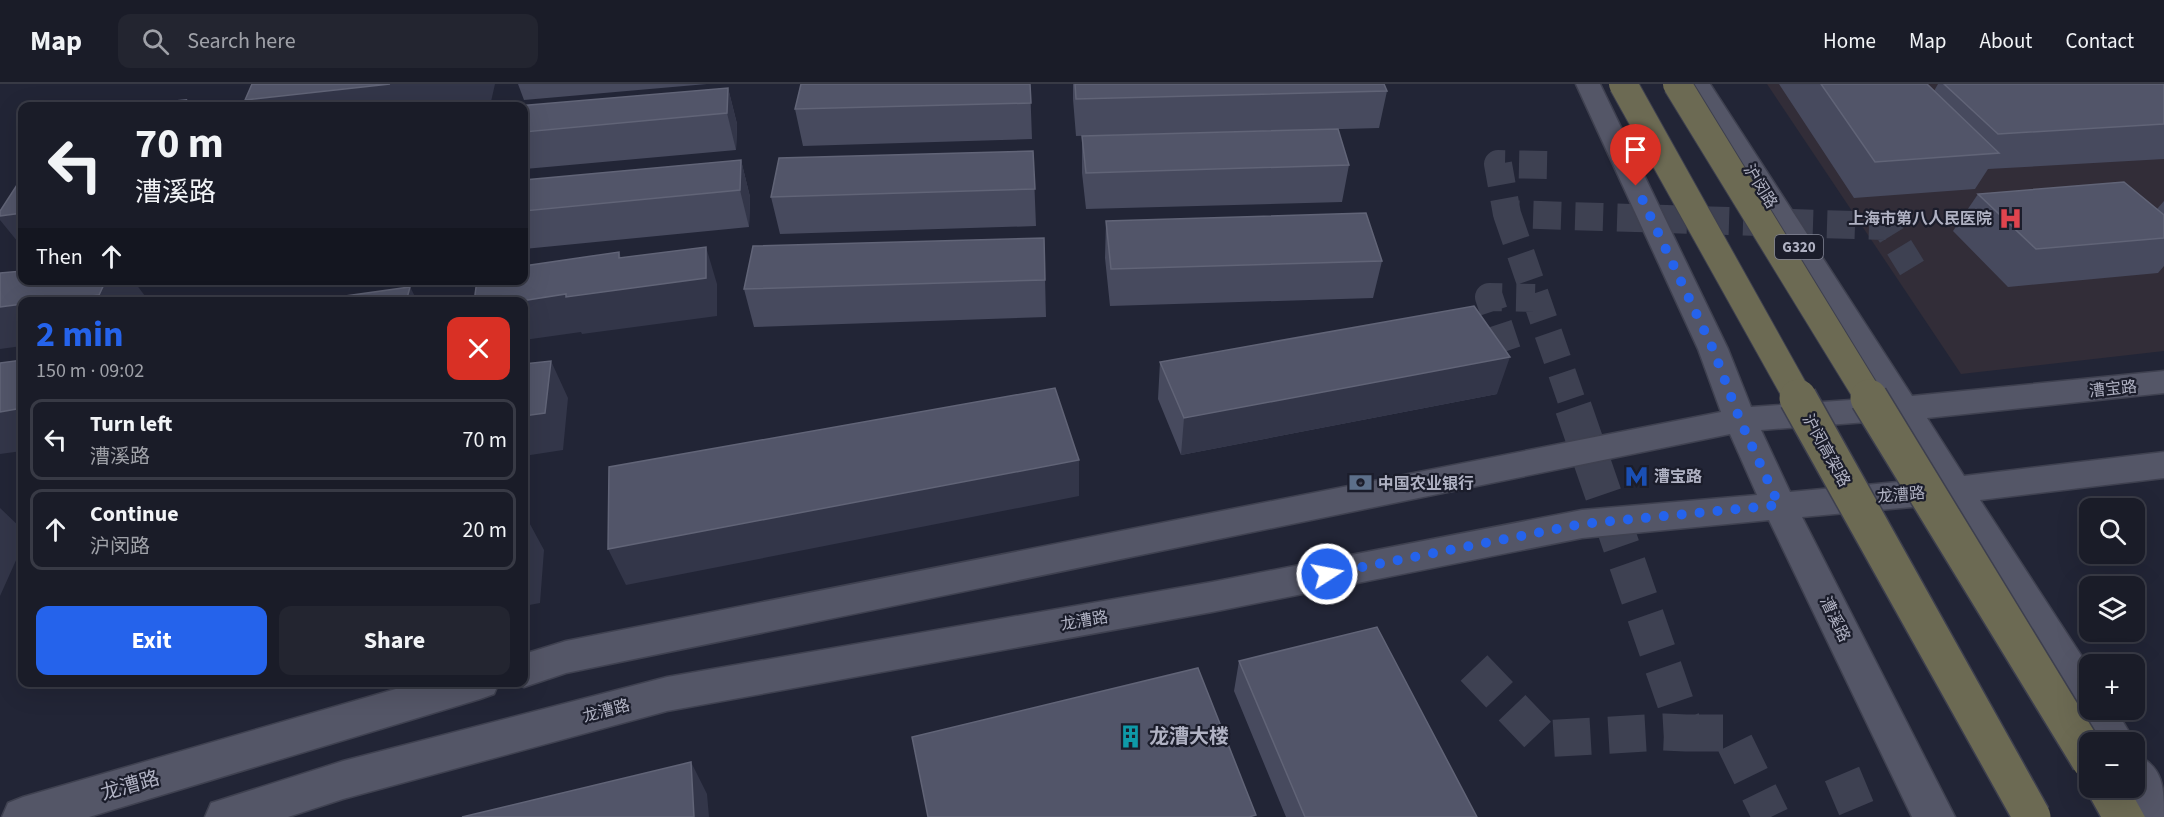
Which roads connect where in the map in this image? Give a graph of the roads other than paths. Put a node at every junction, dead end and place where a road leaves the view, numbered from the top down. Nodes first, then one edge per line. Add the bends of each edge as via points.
1 (1587, 84) edge
2 (1623, 84) edge
3 (1677, 84) edge
4 (1698, 84) edge
5 (2164, 382) edge
6 (1901, 409) junction
7 (1740, 420) junction
8 (2164, 465) edge
9 (1953, 490) junction
10 (1779, 505) junction
11 (528, 669) edge
12 (2079, 686) edge
13 (463, 687) edge
14 (2079, 742) edge
15 (2145, 790) edge
16 (2112, 798) edge
17 (23, 817) edge
18 (226, 817) edge
19 (1934, 817) edge
20 (2032, 817) edge
21 (2124, 817) edge
22 (2162, 817) edge

1 - 7 main road via 1713,349
2 - 20 highway, 沪闵高架路, bridge
3 - 14 highway, bridge
4 - 6 main road, 沪闵路 / G320
5 - 6 main road, 漕宝路
6 - 7 main road, 漕宝路
6 - 9 main road
7 - 10 main road, 漕溪路
7 - 11 main road via 566,657
8 - 9 main road
9 - 10 main road, 龙漕路
9 - 12 main road
10 - 18 main road, 龙漕路 via 1582,524 1212,597 667,694 343,780
10 - 19 main road, 漕溪路
13 - 17 main road, 龙漕路
15 - 22 main road
16 - 21 highway

